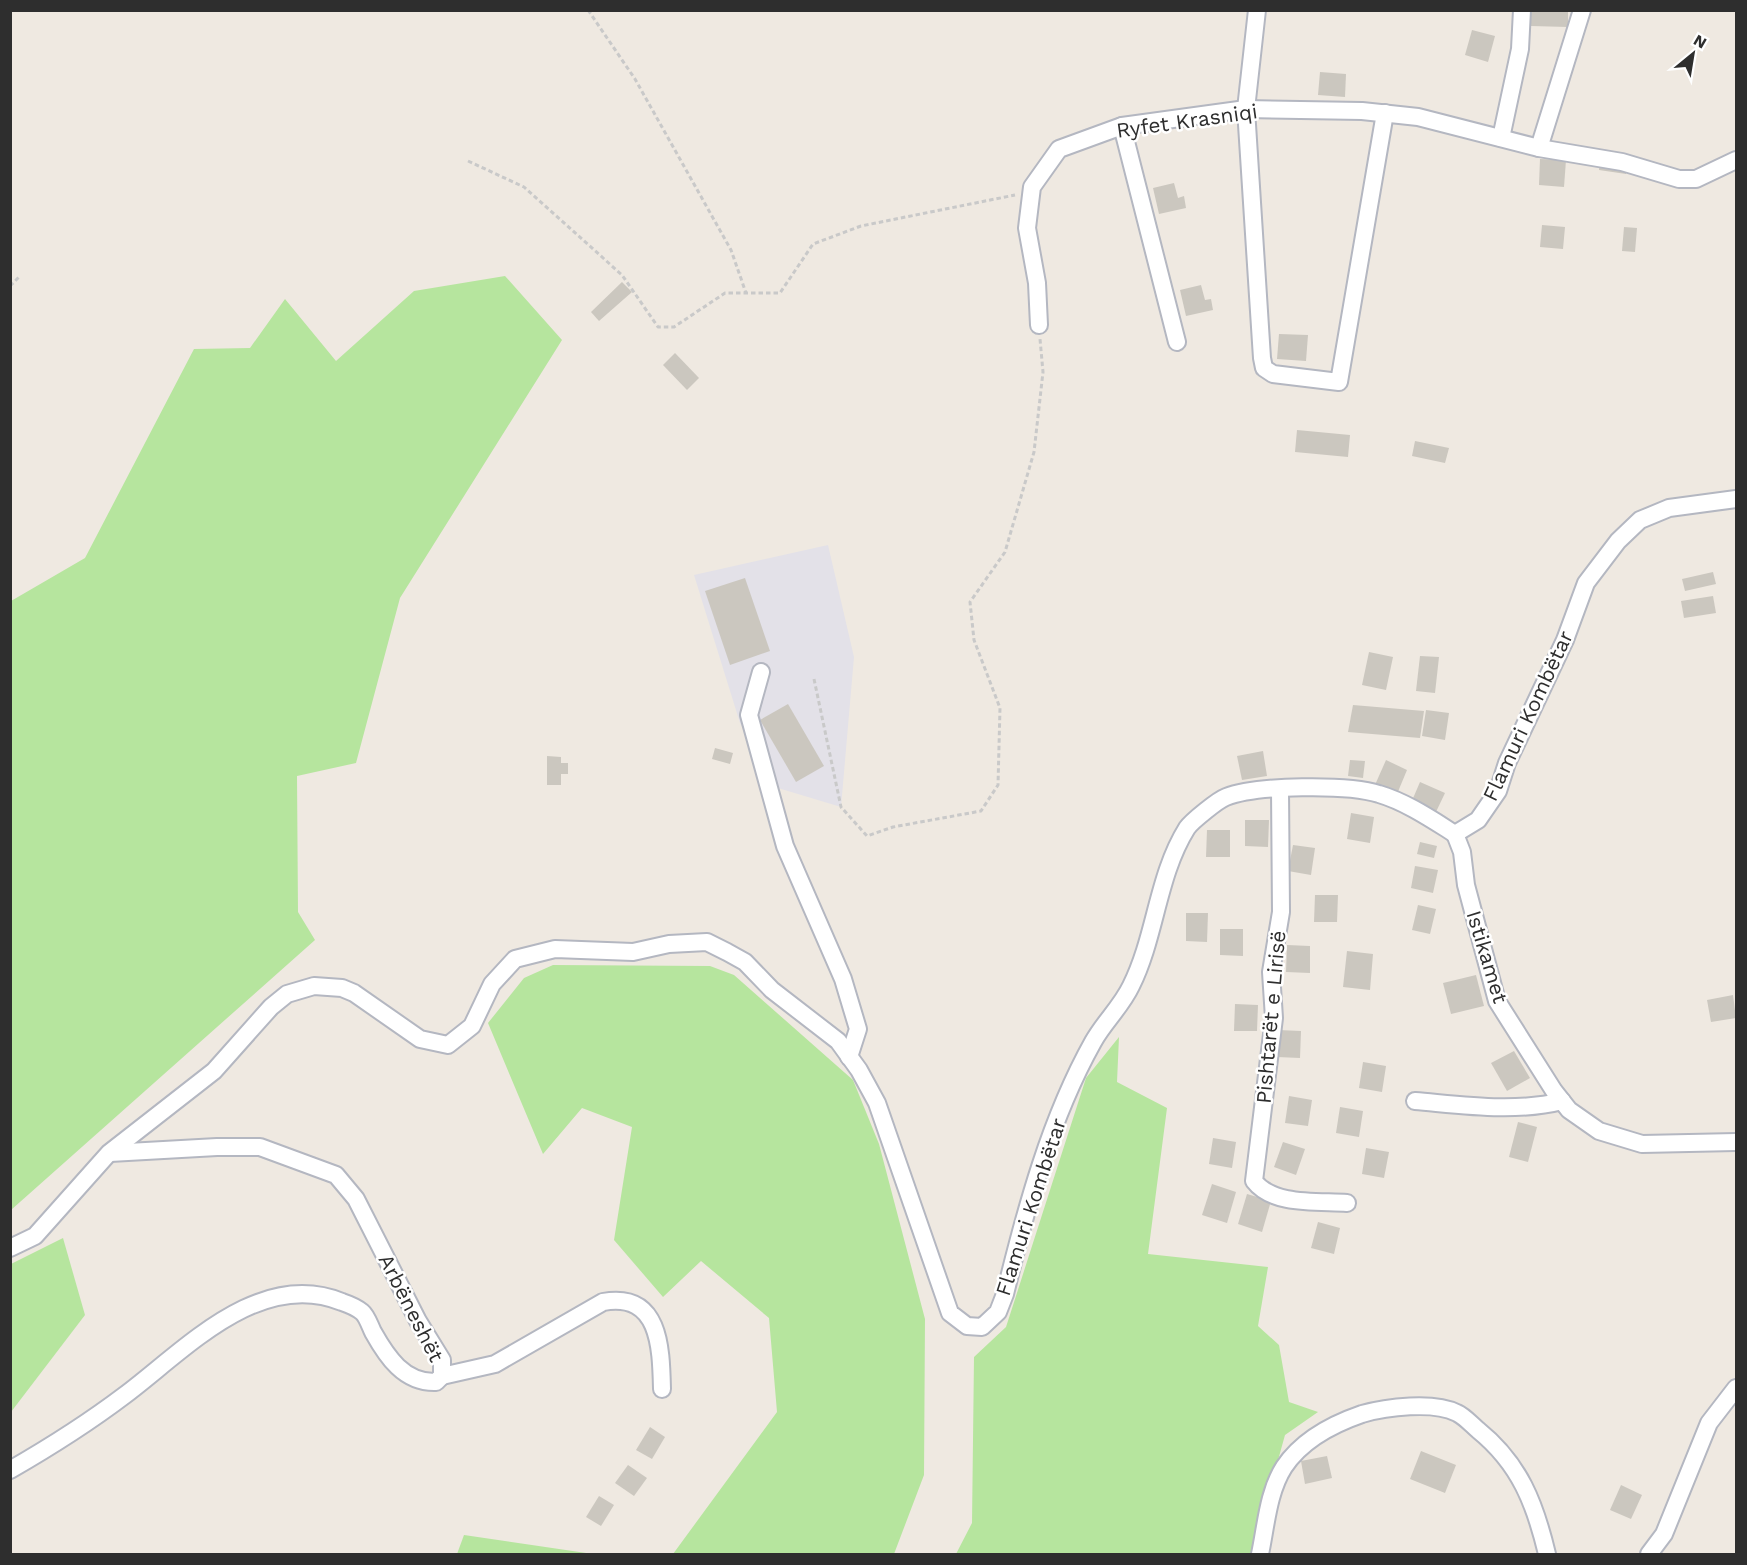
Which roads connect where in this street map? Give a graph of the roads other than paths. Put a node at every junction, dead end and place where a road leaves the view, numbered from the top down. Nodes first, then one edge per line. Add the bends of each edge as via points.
1 (1257, 10) edge
2 (1522, 10) edge
3 (1582, 10) edge
4 (1246, 109) junction
5 (1385, 113) junction
6 (1122, 126) junction
7 (1501, 138) junction
8 (1539, 148) junction
9 (1737, 160) edge
10 (1039, 325) road end
11 (1177, 342) dead end
12 (1737, 499) edge
13 (761, 672) dead end
14 (1280, 790) junction
15 (1455, 834) junction
16 (849, 1057) junction
17 (1415, 1101) dead end
18 (1562, 1101) junction
19 (1737, 1142) edge
20 (109, 1154) junction
21 (1347, 1203) dead end
22 (10, 1248) edge
23 (442, 1376) junction
24 (1737, 1388) edge
25 (662, 1389) dead end
26 (10, 1470) edge
27 (1260, 1554) edge
28 (1547, 1554) edge
29 (1648, 1554) edge

1 - 4 street
2 - 7 street via 1520,49
3 - 8 street
4 - 5 street, Ryfet Krasniqi
4 - 5 street via 1264,368 1273,374 1339,382
4 - 6 street, Ryfet Krasniqi
5 - 7 street, Ryfet Krasniqi via 1418,117
6 - 10 street, Ryfet Krasniqi via 1059,149 1032,187 1028,228
6 - 11 street
7 - 8 street, Ryfet Krasniqi
8 - 9 street, Ryfet Krasniqi via 1622,162 1679,180 1696,180
12 - 15 street, Flamuri Kombëtar via 1669,508 1640,520 1618,541 1586,583 1498,790 1478,820
13 - 16 street via 749,715 785,846 843,979 858,1029
14 - 15 street, Flamuri Kombëtar via 1346,788 1379,794 1418,811
14 - 16 street, Flamuri Kombëtar via 1226,797 1188,826 1165,877 1137,974 1123,1003 1094,1040 1050,1137 1005,1294 998,1312 982,1327 967,1326 950,1313 877,1102
14 - 21 street, Pishtarët e Lirisë via 1281,912 1271,972 1274,1018 1254,1181 1276,1197
15 - 18 street, Istikamet via 1497,1002
16 - 20 street, Flamuri Kombëtar via 837,1041 772,990 745,962 707,942 669,944 633,952 555,949 515,959 492,984 472,1026 448,1045 420,1039 342,988 314,986 287,994 214,1071
17 - 18 street via 1482,1106
18 - 19 street, Istikamet via 1599,1131 1642,1144
20 - 22 street via 35,1236
20 - 23 street, Arbëneshët via 260,1148 336,1175 356,1199 442,1360
23 - 25 street via 495,1364 603,1302 621,1299 637,1304 647,1315 661,1344
23 - 26 street, Arbëneshët via 436,1382 422,1383 397,1368 363,1312 341,1301 307,1292 266,1300 227,1317 190,1340 126,1395
24 - 29 street via 1709,1423 1664,1534
27 - 28 street via 1272,1496 1285,1467 1314,1436 1378,1409 1413,1405 1456,1412 1515,1466 1537,1514

